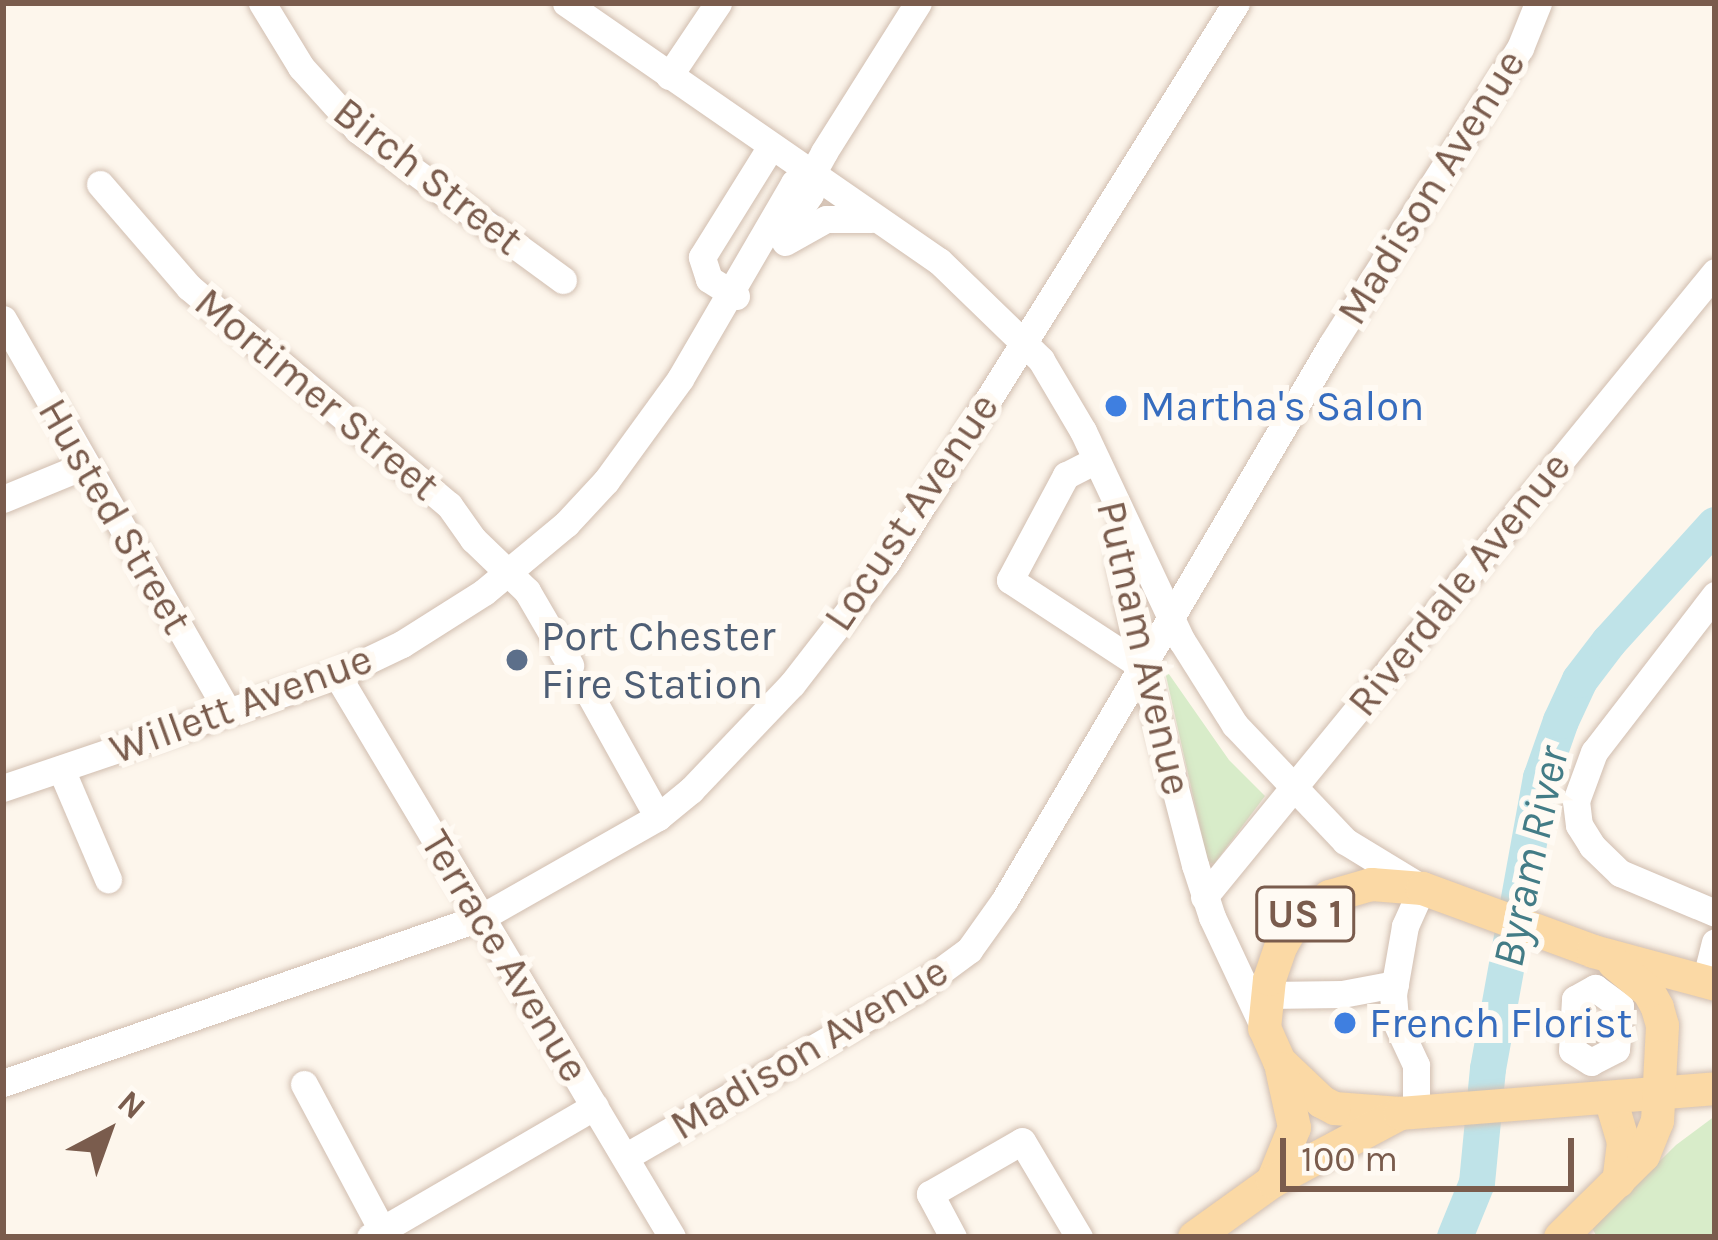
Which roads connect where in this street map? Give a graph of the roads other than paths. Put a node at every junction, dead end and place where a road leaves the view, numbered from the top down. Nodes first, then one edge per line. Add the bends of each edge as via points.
1 (262, 3) edge
2 (566, 3) edge
3 (718, 3) edge
4 (918, 3) edge
5 (1236, 3) edge
6 (1538, 3) edge
7 (669, 76) junction
8 (772, 146) junction
9 (812, 174) junction
10 (100, 184) dead end
11 (878, 219) junction
12 (771, 252) junction
13 (1715, 272) edge
14 (563, 280) dead end
15 (732, 294) junction
16 (3, 320) edge
17 (1022, 340) junction
18 (1096, 460) junction
19 (86, 465) junction
20 (3, 499) edge
21 (1122, 518) junction
22 (508, 573) junction
23 (1715, 595) edge
24 (1169, 616) junction
25 (1141, 663) junction
26 (570, 665) dead end
27 (338, 675) junction
28 (590, 695) dead end
29 (228, 712) junction
30 (61, 769) junction
31 (3, 788) edge
32 (1293, 788) junction
33 (658, 817) junction
34 (108, 879) dead end
35 (1422, 888) junction
36 (1204, 897) junction
37 (1715, 913) edge
38 (482, 917) junction
39 (1715, 942) edge
40 (1597, 952) junction
41 (1710, 983) edge
42 (1395, 984) junction
43 (1595, 1000) junction
44 (1260, 1008) junction
45 (1592, 1052) junction
46 (1279, 1061) junction
47 (3, 1083) edge
48 (304, 1084) dead end
49 (1715, 1088) edge
50 (1656, 1090) junction
51 (1600, 1099) junction
52 (595, 1106) junction
53 (1414, 1111) junction
54 (625, 1156) junction
55 (1618, 1180) junction
56 (1272, 1181) junction
57 (376, 1233) edge
58 (672, 1237) edge
59 (953, 1237) edge
60 (1079, 1237) edge
61 (1194, 1237) edge
62 (1560, 1237) edge

1 - 14 street, Birch Street via 301,68 358,130
2 - 7 street, Putnam Avenue
3 - 7 street
4 - 9 street, Willett Avenue
5 - 17 street, Locust Avenue
6 - 24 street, Madison Avenue via 1520,48
7 - 8 street, Putnam Avenue
8 - 9 street, Putnam Avenue
8 - 15 street via 702,256 703,272
9 - 11 street, Putnam Avenue
9 - 12 street, Willett Avenue via 810,194
9 - 15 street, Willett Avenue via 794,183
10 - 22 street, Mortimer Street via 189,287 430,485
11 - 12 street via 826,219
11 - 17 street, Putnam Avenue via 969,284
12 - 15 street, Willett Avenue
13 - 32 street, Riverdale Avenue
15 - 22 street, Willett Avenue via 643,435
16 - 19 street, Husted Street
17 - 18 street, Putnam Avenue
17 - 33 street, Locust Avenue via 852,610 739,745
18 - 21 street, Putnam Avenue
18 - 25 street via 1066,476 1010,580
19 - 20 street
19 - 29 street, Husted Street
21 - 24 street
21 - 25 street, Putnam Avenue via 1121,564
22 - 26 street, Mortimer Street
22 - 27 street, Willett Avenue via 416,636
23 - 37 street via 1594,752 1576,801 1579,825 1620,873
24 - 25 street, Madison Avenue
24 - 32 street via 1235,725
25 - 36 street, Putnam Avenue
25 - 54 street, Madison Avenue via 969,950 916,989
27 - 29 street, Willett Avenue
27 - 38 street, Terrace Avenue
28 - 33 street
29 - 30 street, Willett Avenue
30 - 31 street, Willett Avenue
30 - 34 street
32 - 35 street via 1345,841
32 - 36 street, Riverdale Avenue
33 - 38 street, Locust Avenue
35 - 40 main road, US 1
35 - 42 street via 1405,926
35 - 44 main road, US 1 via 1351,888 1309,909 1281,945
36 - 44 street, Putnam Avenue
38 - 47 street, Locust Avenue
38 - 52 street, Terrace Avenue
39 - 41 street
40 - 41 main road, US 1
40 - 43 street
40 - 50 main road via 1633,976 1657,1006
42 - 44 street
42 - 53 street via 1395,1020 1417,1065
43 - 45 street via 1575,999 1572,1050
43 - 45 street via 1620,1006 1616,1048
44 - 46 main road, Putnam Avenue
45 - 51 street
46 - 53 main road, Putnam Avenue via 1334,1108
46 - 56 main road via 1294,1127
48 - 57 street
49 - 50 main road, Putnam Avenue
50 - 51 main road, Putnam Avenue
50 - 55 main road via 1648,1143
51 - 53 main road, Putnam Avenue
51 - 55 main road via 1623,1142
52 - 54 street, Terrace Avenue
52 - 57 street
53 - 56 main road
54 - 58 street, Terrace Avenue
55 - 62 main road
56 - 61 main road
59 - 60 street via 930,1194 1022,1141

